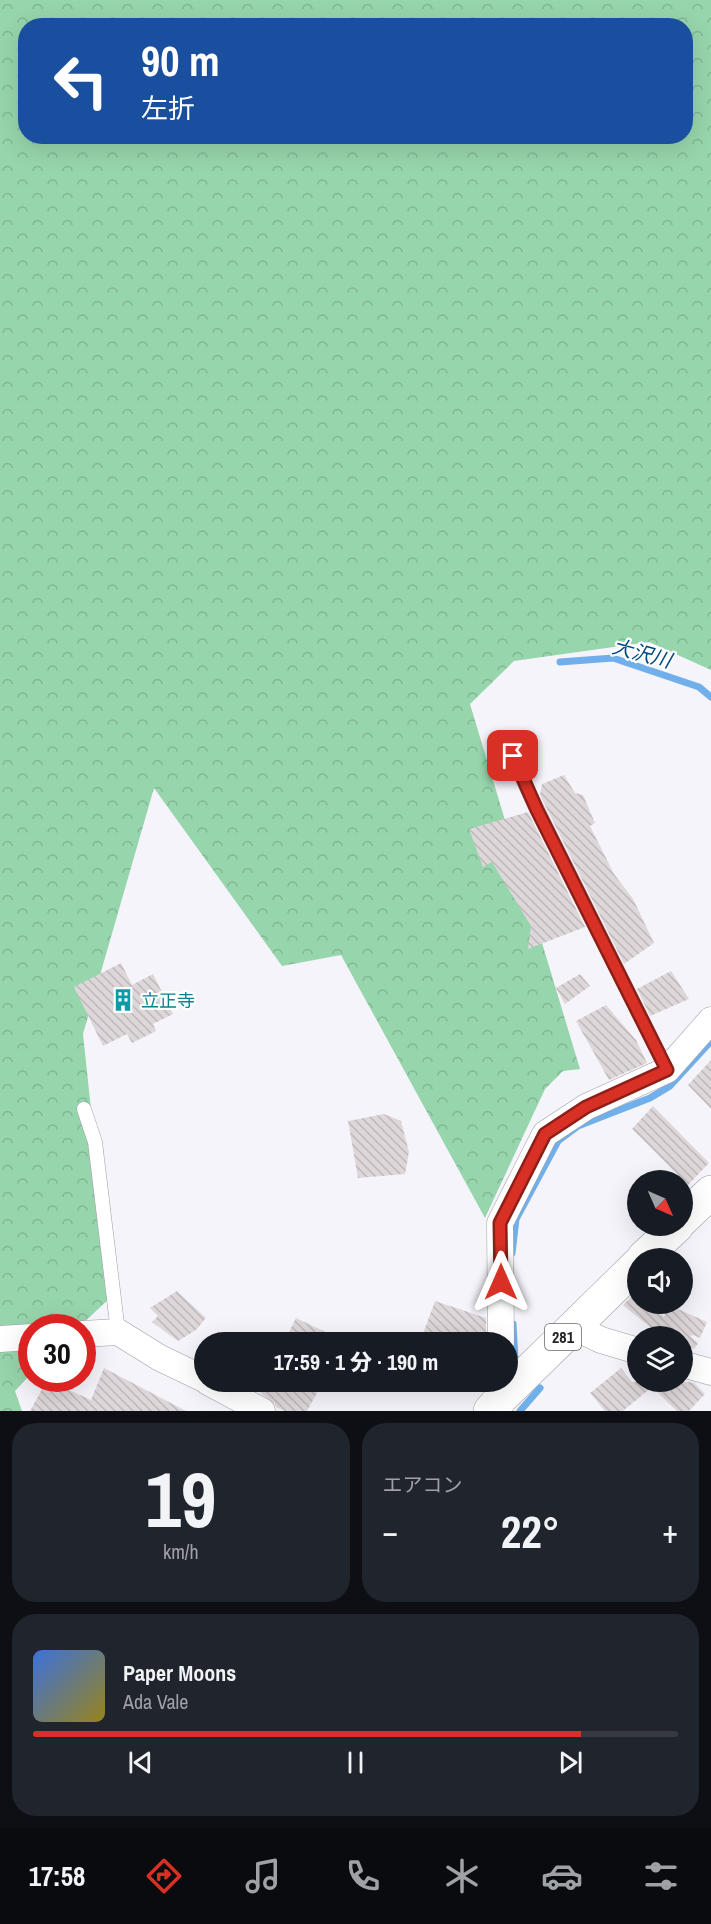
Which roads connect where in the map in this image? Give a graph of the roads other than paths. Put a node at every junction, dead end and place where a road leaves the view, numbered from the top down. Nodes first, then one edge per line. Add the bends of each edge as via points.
1 (513, 756) dead end
2 (711, 1020) edge
3 (667, 1070) junction
4 (84, 1109) dead end
5 (711, 1192) edge
6 (693, 1209) edge
7 (666, 1236) edge
8 (654, 1248) edge
9 (627, 1275) edge
10 (574, 1326) junction
11 (117, 1332) junction
12 (501, 1332) edge
13 (96, 1333) edge
14 (18, 1338) edge
15 (0, 1339) edge
16 (627, 1348) edge
17 (693, 1367) edge
18 (711, 1372) edge
19 (194, 1374) edge
20 (227, 1392) edge
21 (498, 1396) edge
22 (262, 1411) edge

1 - 3 lane
2 - 3 street
3 - 12 street via 586,1107 545,1134 500,1223
4 - 11 lane via 95,1142
5 - 6 highway
7 - 8 highway
9 - 10 highway, 281
10 - 16 street
10 - 21 highway, 281
11 - 13 street
11 - 19 street
14 - 15 street
17 - 18 street
20 - 22 street

